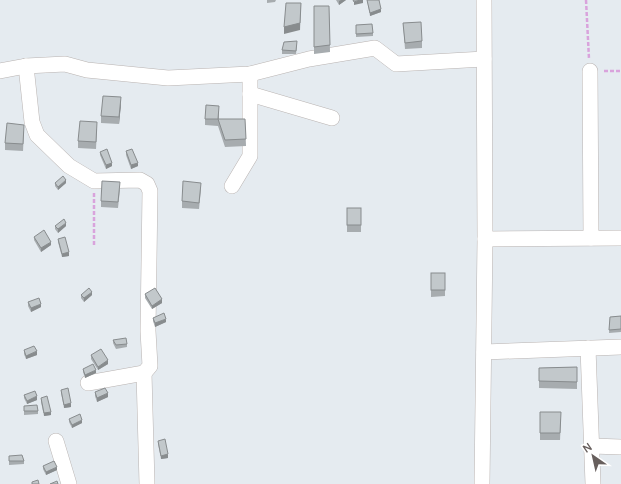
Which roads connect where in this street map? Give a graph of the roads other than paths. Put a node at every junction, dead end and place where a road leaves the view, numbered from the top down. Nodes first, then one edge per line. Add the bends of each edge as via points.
1 (484, 0) edge
2 (484, 59) junction
3 (26, 66) junction
4 (0, 71) edge
5 (590, 71) road end
6 (250, 74) junction
7 (250, 94) junction
8 (332, 118) dead end
9 (232, 186) dead end
10 (590, 238) junction
11 (621, 238) edge
12 (484, 239) junction
13 (621, 346) edge
14 (588, 348) junction
15 (484, 352) junction
16 (144, 373) junction
17 (88, 383) dead end
18 (56, 441) dead end
19 (592, 446) junction
20 (621, 447) edge
21 (69, 484) edge
22 (147, 484) edge
23 (482, 484) edge
24 (593, 484) edge

1 - 2 street
2 - 6 street via 396,64 375,48 309,59
2 - 12 street
3 - 4 street
3 - 6 street via 65,64 88,70 168,78
3 - 16 street via 32,122 37,135 69,166 94,181 140,180 147,184 150,191 150,366
5 - 10 street
6 - 7 street
7 - 8 street
7 - 9 street via 250,156
10 - 11 street
10 - 12 street
12 - 15 street
13 - 14 street
14 - 15 street
14 - 19 street
15 - 23 street
16 - 17 street
16 - 22 street
18 - 21 street
19 - 20 street
19 - 24 street

